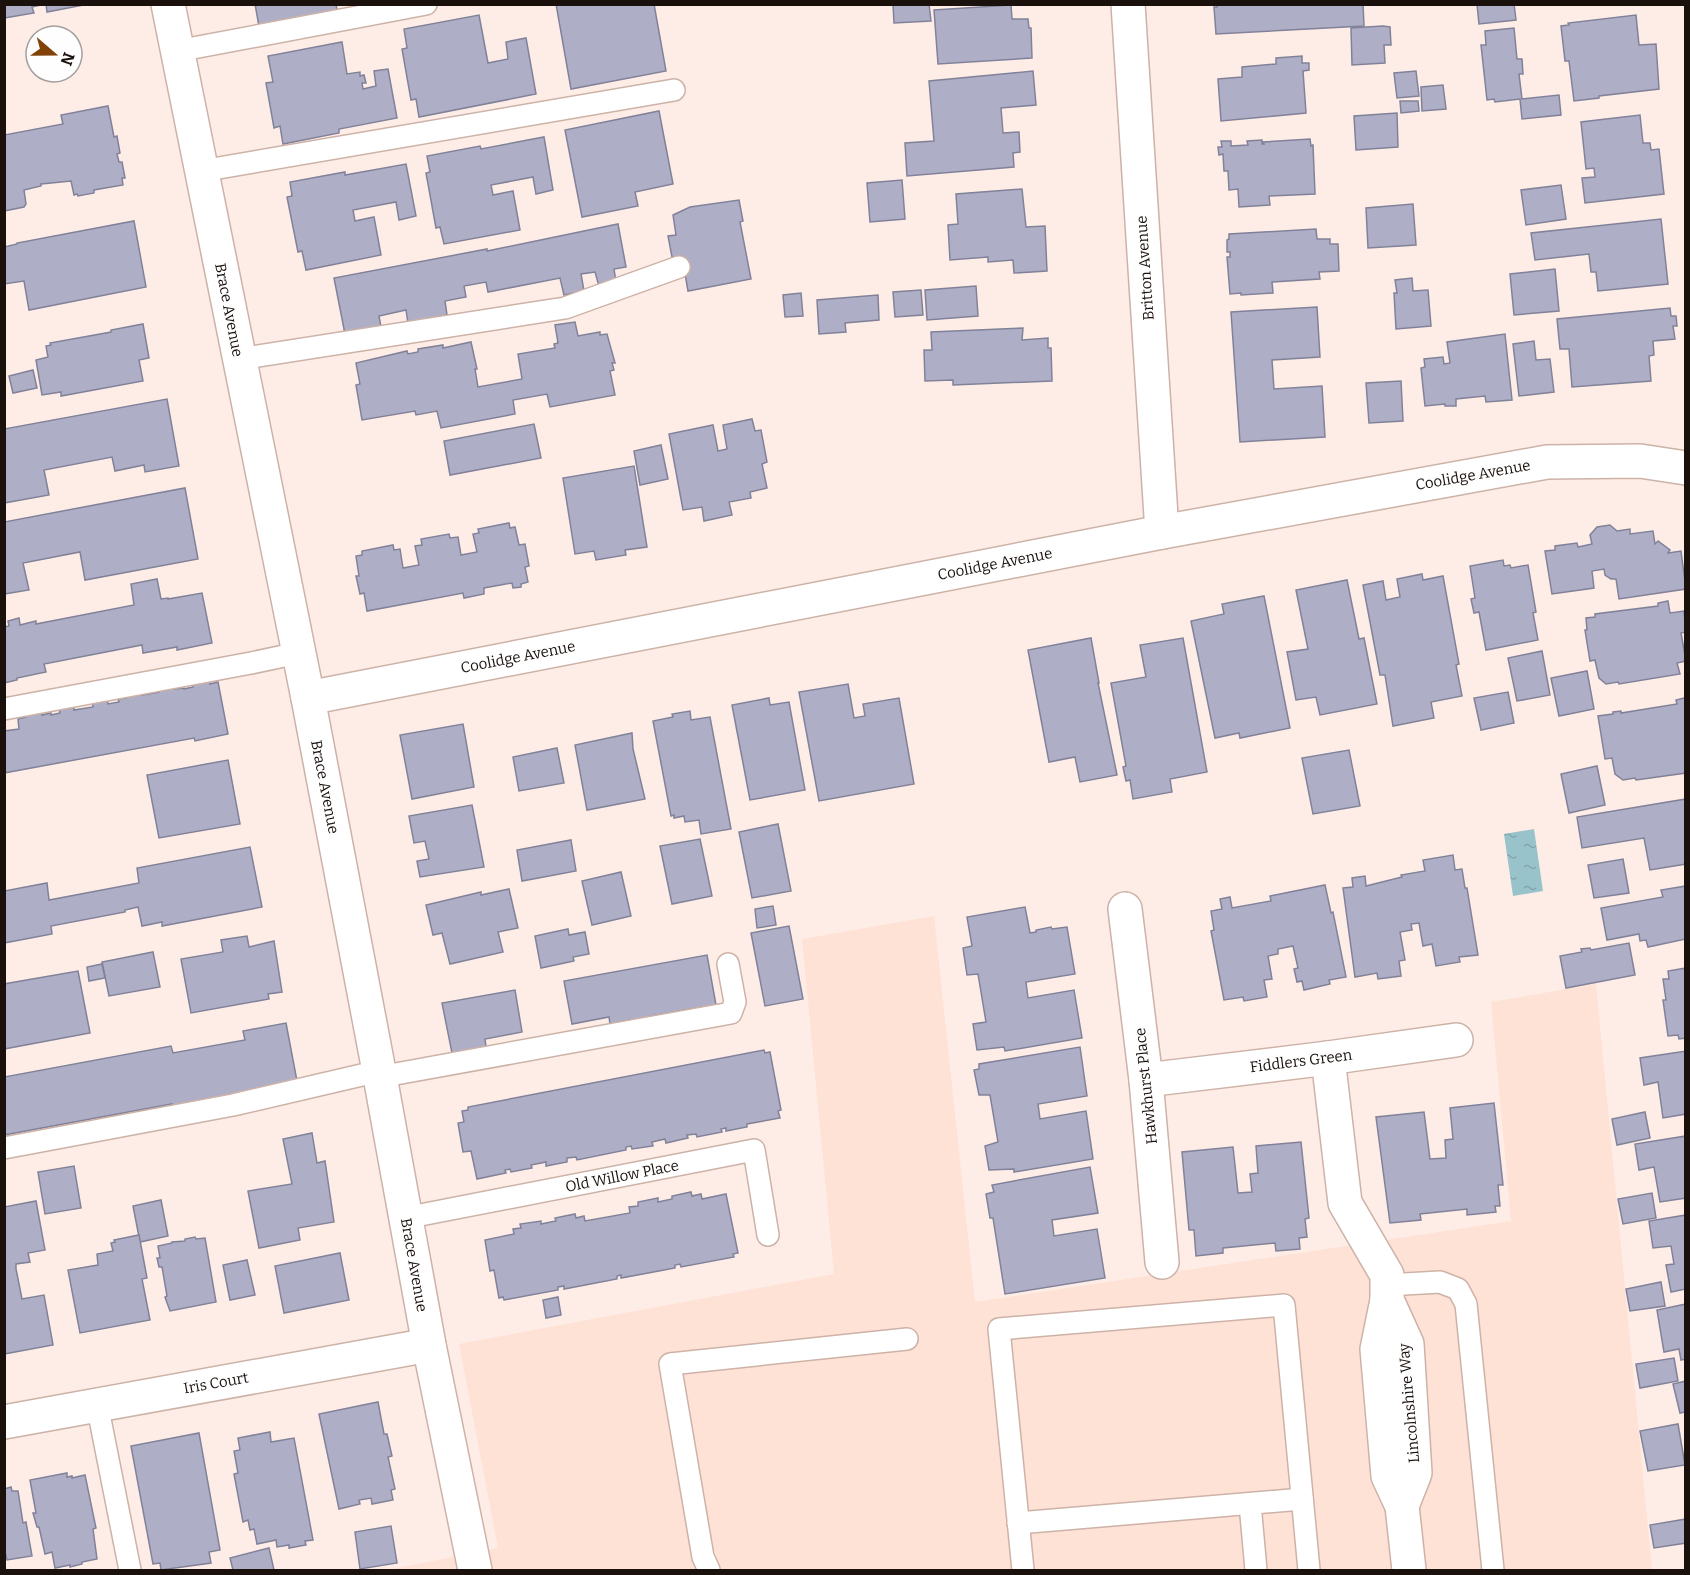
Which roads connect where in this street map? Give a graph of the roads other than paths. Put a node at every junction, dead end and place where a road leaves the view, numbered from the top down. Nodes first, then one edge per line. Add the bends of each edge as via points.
1 (168, 4) edge
2 (426, 4) edge
3 (1128, 4) edge
4 (177, 51) junction
5 (674, 90) dead end
6 (201, 171) junction
7 (679, 267) dead end
8 (239, 359) junction
9 (1686, 468) edge
10 (1162, 532) junction
11 (298, 652) junction
12 (308, 698) junction
13 (4, 709) edge
14 (1125, 909) dead end
15 (728, 964) dead end
16 (1456, 1040) dead end
17 (1328, 1058) junction
18 (379, 1074) junction
19 (1146, 1080) junction
20 (4, 1148) edge
21 (405, 1218) junction
22 (768, 1235) dead end
23 (1162, 1262) dead end
24 (1387, 1293) junction
25 (907, 1339) dead end
26 (429, 1345) junction
27 (97, 1404) junction
28 (4, 1422) edge
29 (1302, 1499) junction
30 (1250, 1504) junction
31 (1018, 1523) junction
32 (130, 1570) edge
33 (475, 1570) edge
34 (709, 1570) edge
35 (1023, 1570) edge
36 (1256, 1570) edge
37 (1309, 1570) edge
38 (1409, 1570) edge
39 (1493, 1570) edge

1 - 4 street, Brace Avenue
2 - 4 lane
3 - 10 street, Britton Avenue
4 - 6 street, Brace Avenue
5 - 6 lane
6 - 8 street, Brace Avenue
7 - 8 lane via 565,308
8 - 11 street, Brace Avenue
9 - 10 street, Coolidge Avenue via 1640,461 1547,462
10 - 12 street, Coolidge Avenue
11 - 12 street, Brace Avenue
11 - 13 lane
12 - 18 street, Brace Avenue
14 - 19 street, Hawkhurst Place
15 - 18 lane via 735,1002 731,1013
16 - 17 street, Fiddlers Green
17 - 19 street, Fiddlers Green
17 - 24 street, Lincolnshire Way via 1345,1203 1387,1275
18 - 20 lane via 233,1106
18 - 21 street, Brace Avenue
19 - 23 street, Hawkhurst Place
21 - 22 lane, Old Willow Place via 754,1150
21 - 26 street, Brace Avenue
24 - 38 street, Lincolnshire Way via 1407,1344 1415,1473 1402,1506
24 - 39 lane via 1440,1282 1458,1289 1466,1304
25 - 34 lane via 670,1364 703,1557
26 - 27 street, Iris Court
26 - 33 street, Brace Avenue
27 - 28 street, Iris Court
27 - 32 lane
29 - 30 lane
29 - 31 lane via 1284,1305 999,1329
29 - 37 lane
30 - 31 lane
30 - 36 lane
31 - 35 lane

